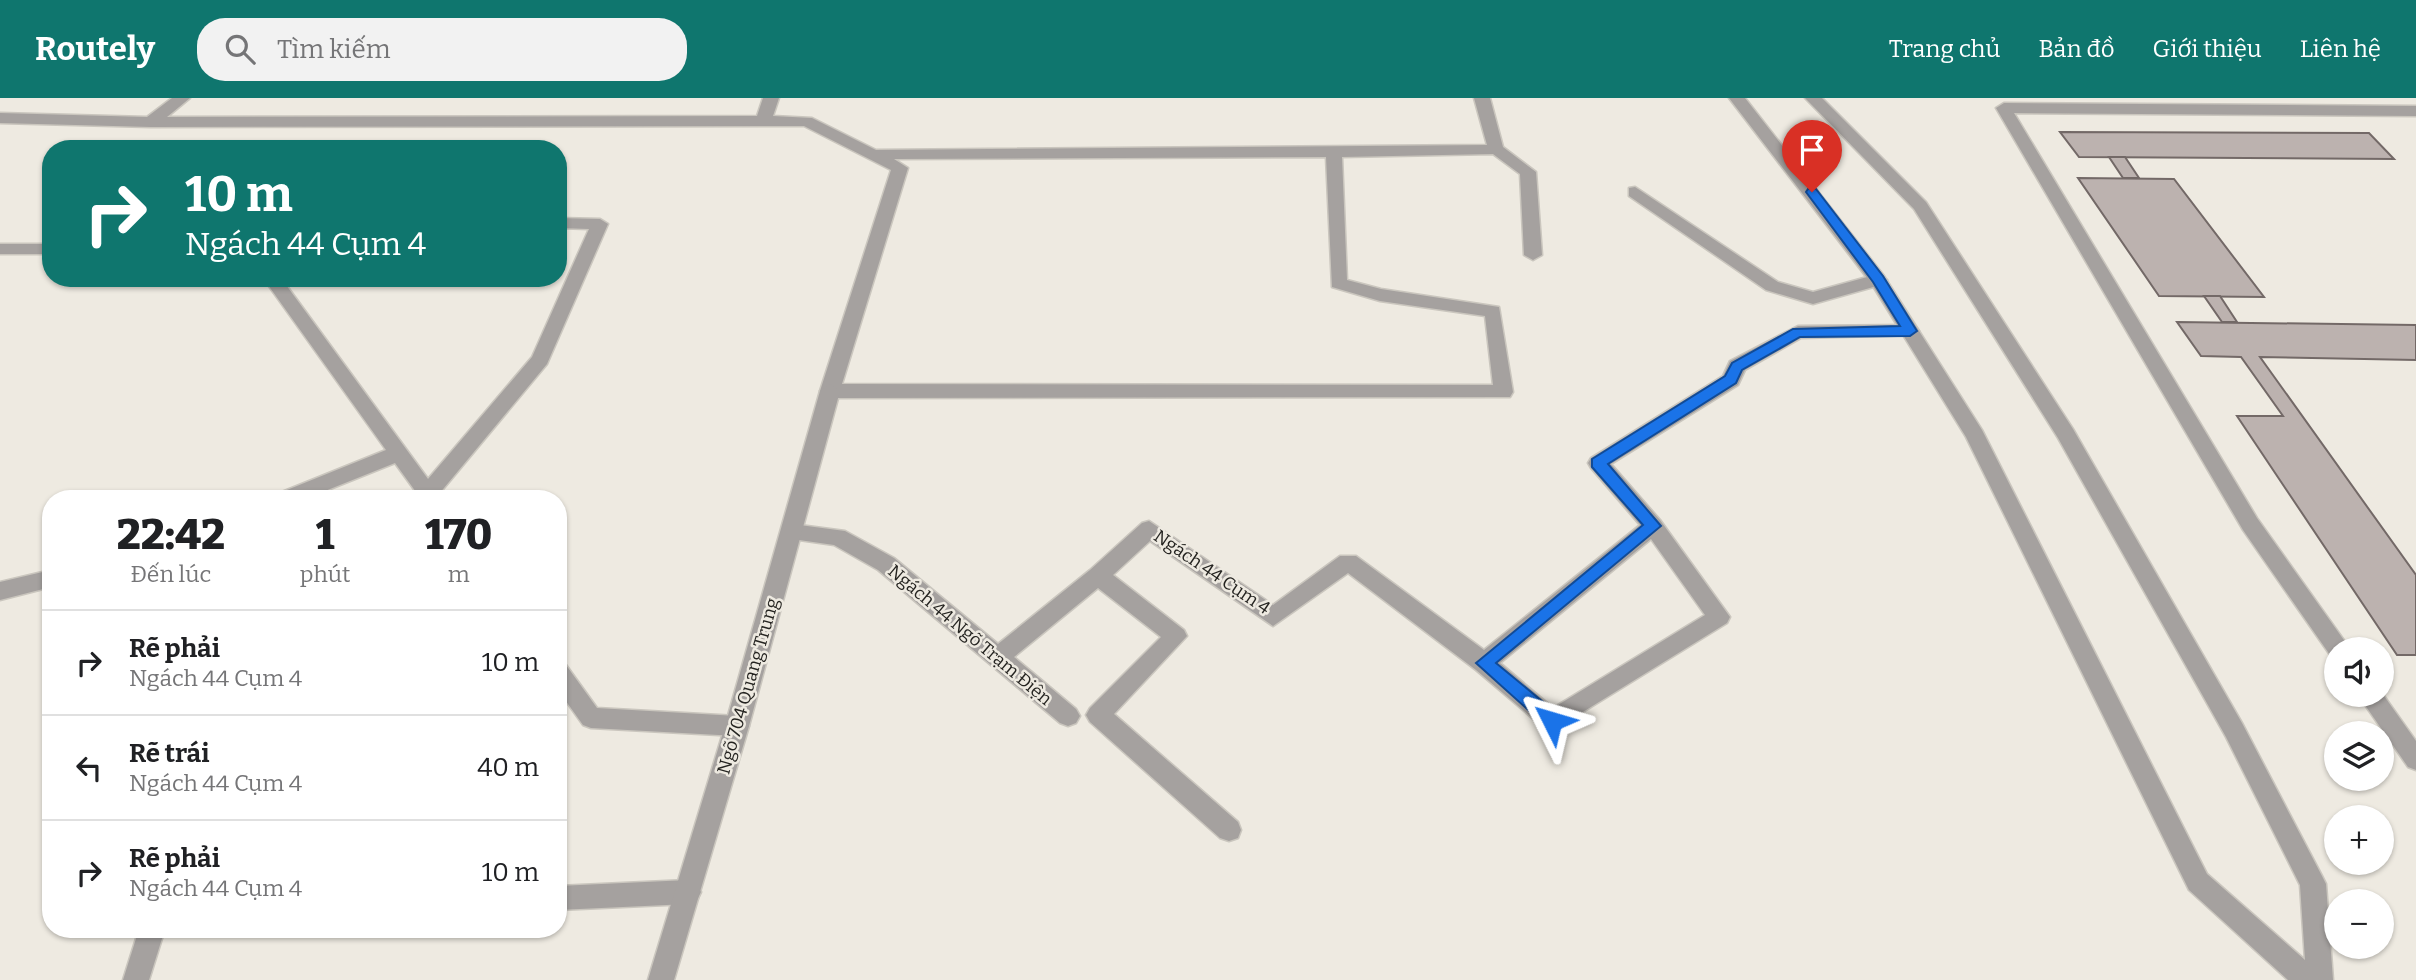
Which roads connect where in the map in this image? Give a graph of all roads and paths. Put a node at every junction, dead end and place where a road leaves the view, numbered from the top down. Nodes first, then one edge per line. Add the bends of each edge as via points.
1 (183, 98) edge
2 (771, 98) edge
3 (1482, 98) edge
4 (1737, 98) edge
5 (1813, 98) edge
6 (2416, 111) edge
7 (0, 118) edge
8 (151, 122) junction
9 (763, 122) junction
10 (1496, 149) junction
11 (1334, 152) junction
12 (873, 154) junction
13 (1635, 192) dead end
14 (567, 223) edge
15 (0, 249) edge
16 (42, 249) edge
17 (1533, 255) dead end
18 (1878, 279) junction
19 (279, 287) edge
20 (1910, 331) junction
21 (830, 391) junction
22 (399, 453) junction
23 (306, 490) edge
24 (426, 490) edge
25 (435, 490) edge
26 (1653, 526) junction
27 (792, 532) junction
28 (1098, 576) junction
29 (42, 580) edge
30 (0, 591) edge
31 (2330, 637) edge
32 (996, 659) junction
33 (1484, 663) junction
34 (567, 685) edge
35 (2378, 707) edge
36 (1068, 716) dead end
37 (737, 726) junction
38 (2416, 760) edge
39 (1229, 830) dead end
40 (688, 892) junction
41 (567, 898) edge
42 (149, 938) edge
43 (136, 980) edge
44 (661, 980) edge
45 (2308, 980) edge
46 (2320, 980) edge

1 - 8 street
2 - 9 street
3 - 10 street
4 - 18 street
5 - 46 street via 1920,206 2066,434 2234,730 2313,884
6 - 31 street via 2004,108 2250,524
7 - 8 street
8 - 9 street
9 - 12 street via 807,121
10 - 11 street
10 - 17 street via 1528,172
11 - 12 street
11 - 21 street via 1338,283 1380,295 1493,311 1503,392
12 - 21 street, Ngõ 704 Quang Trung via 901,168
13 - 18 street via 1772,286 1813,298
14 - 25 street via 600,224 540,360
15 - 16 street
18 - 20 street
19 - 22 street
20 - 26 street via 1798,332 1737,366 1731,380 1598,463
20 - 45 street via 1975,435 2199,882
21 - 27 street, Ngõ 704 Quang Trung
22 - 23 street
22 - 24 street
26 - 33 street
26 - 33 street via 1719,617 1552,721
27 - 32 street, Ngách 44 Ngõ Trạm Điện via 838,537 886,564
27 - 37 street, Ngõ 704 Quang Trung
28 - 32 street, Ngách 44 Cụm 4
28 - 33 street, Ngách 44 Cụm 4 via 1149,529 1273,617 1348,562
28 - 39 street via 1176,635 1098,715
29 - 30 street
32 - 36 street, Ngách 44 Ngõ Trạm Điện
34 - 37 street via 591,718
35 - 38 street
37 - 40 street, Ngõ 704 Quang Trung
40 - 41 street
40 - 44 street, Ngõ 704 Quang Trung
42 - 43 street

